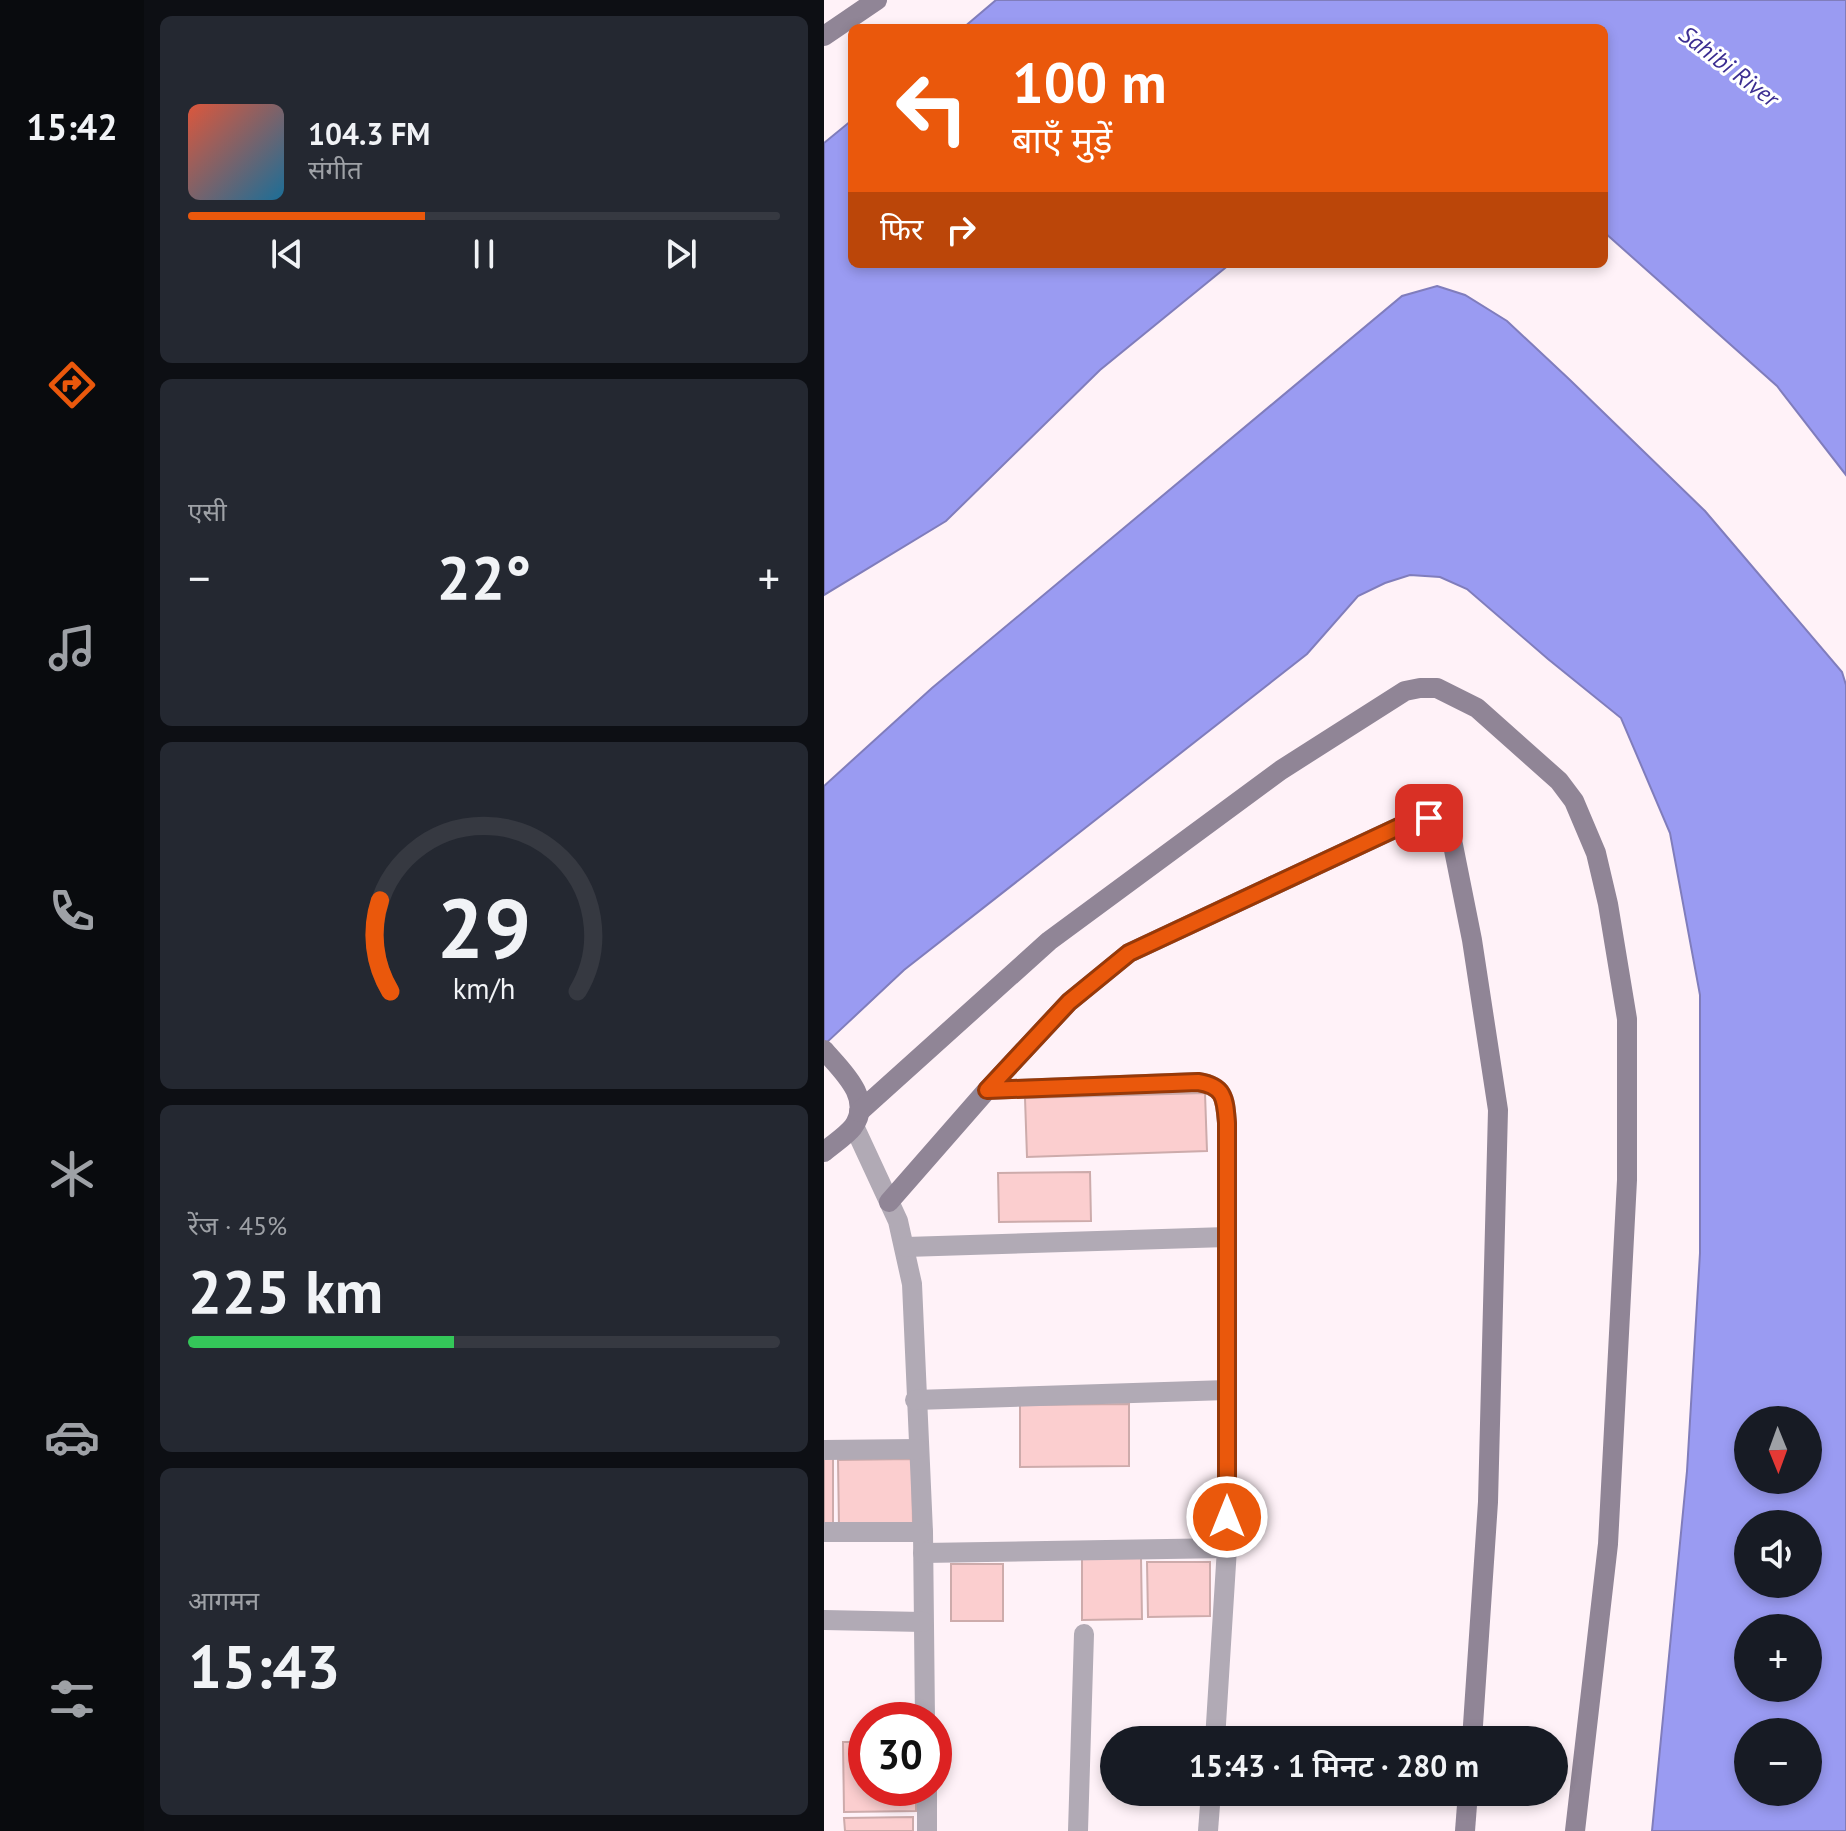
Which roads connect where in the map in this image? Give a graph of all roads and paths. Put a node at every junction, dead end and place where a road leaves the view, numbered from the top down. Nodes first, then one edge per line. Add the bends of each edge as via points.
1 (877, 0) edge
2 (824, 36) edge
3 (824, 1050) edge
4 (987, 1090) junction
5 (856, 1119) junction
6 (824, 1152) edge
7 (889, 1202) junction
8 (1227, 1237) junction
9 (906, 1247) junction
10 (1227, 1390) junction
11 (915, 1400) junction
12 (918, 1449) junction
13 (824, 1450) edge
14 (824, 1532) edge
15 (923, 1543) junction
16 (1227, 1548) junction
17 (824, 1620) edge
18 (923, 1622) junction
19 (1084, 1634) dead end
20 (925, 1702) edge
21 (1216, 1726) edge
22 (1473, 1726) edge
23 (927, 1806) edge
24 (1210, 1806) edge
25 (1467, 1806) edge
26 (927, 1831) edge
27 (1078, 1831) edge
28 (1208, 1831) edge
29 (1465, 1831) edge
30 (1575, 1831) edge

1 - 2 street
3 - 5 street via 858,1091
4 - 7 street
4 - 8 street via 1213,1084 1227,1114
4 - 22 street via 1069,1002 1129,953 1405,824 1429,818 1447,830 1472,940 1498,1110 1488,1502
5 - 6 street
5 - 7 street
5 - 30 street via 1049,941 1281,770 1405,691 1437,688 1477,708 1559,781 1574,801 1596,853 1627,1019 1628,1063 1608,1544
7 - 9 street
8 - 9 street
8 - 10 street
9 - 11 street
10 - 11 street
10 - 16 street
11 - 12 street
12 - 13 street
12 - 15 street
14 - 15 street
15 - 16 street
15 - 18 street
16 - 21 street
17 - 18 street
18 - 20 street
19 - 27 street
23 - 26 street
24 - 28 street
25 - 29 street

